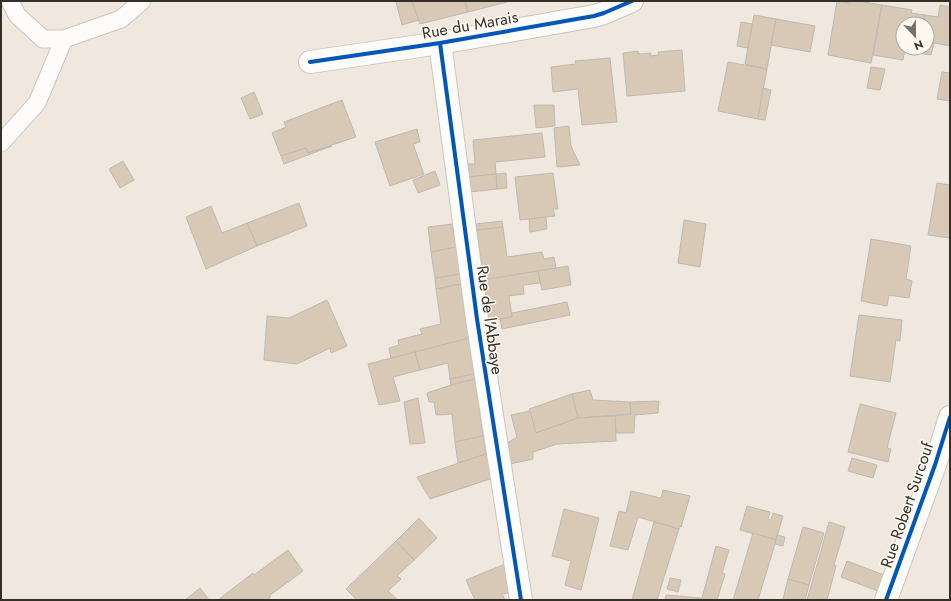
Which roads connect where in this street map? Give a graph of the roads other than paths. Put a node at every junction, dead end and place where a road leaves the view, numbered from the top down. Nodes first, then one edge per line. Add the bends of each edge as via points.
1 (10, 1) edge
2 (142, 1) edge
3 (632, 1) edge
4 (64, 39) junction
5 (440, 43) junction
6 (310, 62) dead end
7 (1, 143) edge
8 (950, 417) edge
9 (521, 600) edge
10 (886, 600) edge

1 - 4 lane via 17,15 43,39
2 - 4 lane via 121,19
3 - 5 street, Rue du Marais via 594,16
4 - 7 lane via 37,103
5 - 6 street, Rue du Marais
5 - 9 street, Rue de l'Abbaye via 478,319
8 - 10 street, Rue Robert Surcouf

